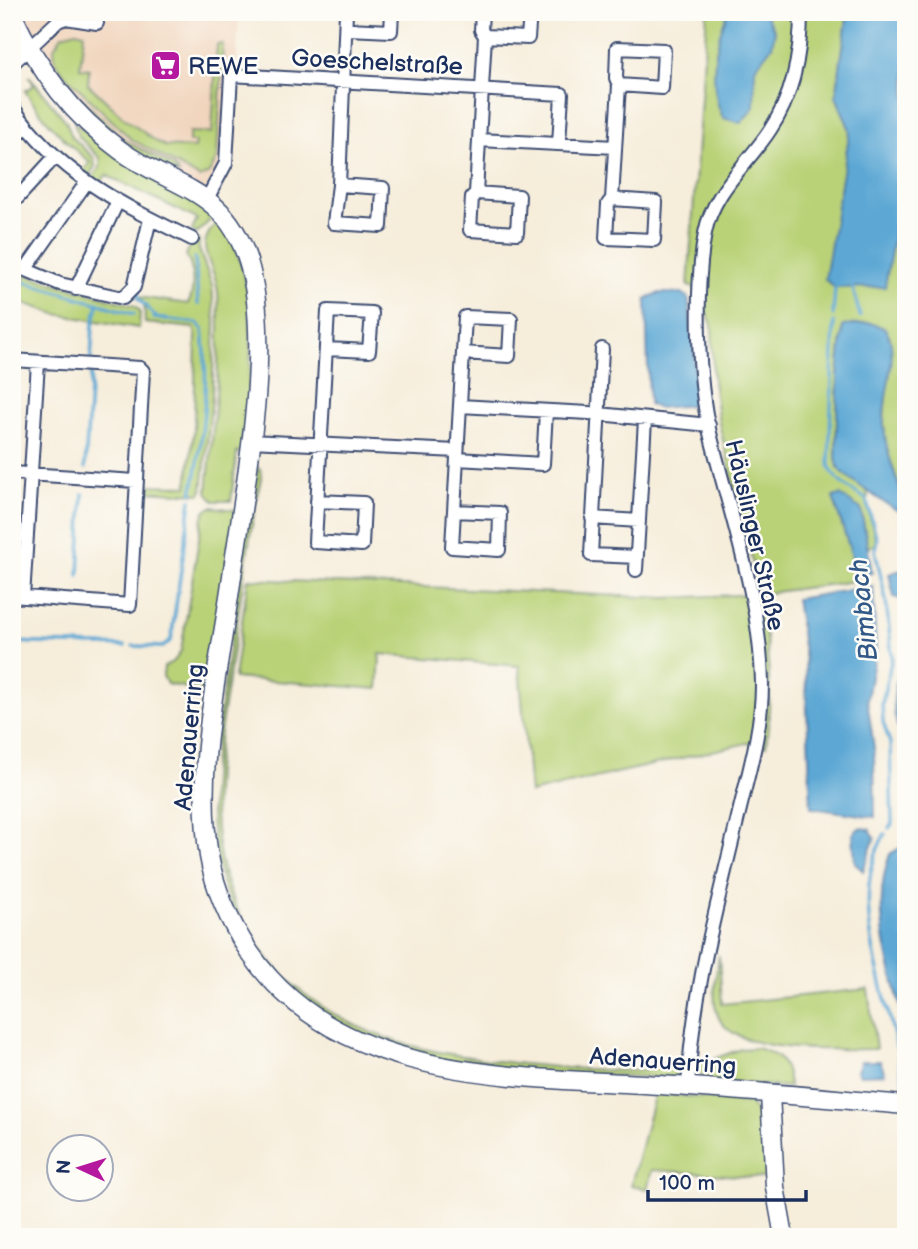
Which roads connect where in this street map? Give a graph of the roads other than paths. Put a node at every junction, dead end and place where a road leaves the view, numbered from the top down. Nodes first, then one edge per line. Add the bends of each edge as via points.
1 (346, 12) edge
2 (393, 12) edge
3 (482, 12) edge
4 (530, 12) edge
5 (800, 12) edge
6 (12, 14) edge
7 (97, 23) dead end
8 (348, 29) junction
9 (485, 36) junction
10 (30, 49) junction
11 (12, 64) edge
12 (344, 81) junction
13 (619, 85) junction
14 (482, 89) junction
15 (12, 106) edge
16 (26, 127) junction
17 (12, 139) edge
18 (479, 140) junction
19 (559, 144) junction
20 (615, 146) junction
21 (54, 158) junction
22 (86, 183) junction
23 (339, 185) junction
24 (476, 193) junction
25 (207, 199) junction
26 (612, 199) junction
27 (12, 204) edge
28 (117, 204) junction
29 (150, 219) junction
30 (192, 239) dead end
31 (12, 264) edge
32 (25, 270) junction
33 (76, 289) junction
34 (326, 349) junction
35 (602, 349) dead end
36 (463, 353) junction
37 (12, 360) edge
38 (38, 363) junction
39 (460, 407) junction
40 (546, 411) junction
41 (598, 416) junction
42 (645, 420) junction
43 (709, 425) junction
44 (250, 440) junction
45 (320, 445) junction
46 (457, 455) junction
47 (12, 473) edge
48 (32, 474) junction
49 (136, 481) junction
50 (317, 500) junction
51 (454, 511) junction
52 (592, 518) junction
53 (639, 521) junction
54 (18, 597) edge
55 (688, 1087) junction
56 (770, 1094) junction
57 (904, 1105) edge
58 (784, 1237) edge

1 - 8 street
2 - 8 street via 391,31
3 - 9 street
4 - 9 street via 528,38
5 - 43 street, Häuslinger Straße via 796,68 781,109 771,130 712,208 705,233 700,319
6 - 10 main road, Adenauerring
7 - 10 street via 66,18
8 - 12 street
9 - 14 street
10 - 11 street
10 - 25 main road, Adenauerring via 55,88 92,127 124,153
12 - 14 street, Goeschelstraße
12 - 23 street
12 - 25 street, Goeschelstraße via 231,75 226,163
13 - 13 street via 617,48 664,50 662,88
13 - 20 street
14 - 18 street, Goeschelstraße
14 - 19 street, Goeschelstraße via 562,94
15 - 16 street
16 - 17 street
16 - 21 street
18 - 19 street
18 - 24 street, Goeschelstraße
19 - 20 street
20 - 26 street
21 - 22 street
21 - 27 street
22 - 28 street
22 - 32 street
23 - 23 street via 383,188 381,226 334,223
24 - 24 street, Goeschelstraße via 519,196 517,233 470,230
25 - 44 main road, Adenauerring via 234,229 253,282 256,356
26 - 26 street via 656,202 654,240 607,238
28 - 29 street
28 - 33 street
29 - 30 street
29 - 33 street via 132,292 118,299
31 - 32 street
32 - 33 street
34 - 34 street via 328,311 372,313 369,351
34 - 45 street
35 - 41 street
36 - 36 street via 465,317 511,319 509,356
36 - 39 street
37 - 38 street
38 - 48 street
38 - 49 street via 143,371
39 - 40 street
39 - 46 street
40 - 41 street
40 - 46 street via 542,464
41 - 42 street
41 - 52 street
42 - 43 street
42 - 53 street
43 - 55 street, Häuslinger Straße via 747,581 762,685 754,748 703,964
44 - 45 street
44 - 55 main road, Adenauerring via 209,741 205,805 209,856 218,891 253,958 312,1016 346,1036 400,1056 468,1070
45 - 46 street
45 - 50 street
46 - 51 street
47 - 48 street
48 - 49 street
48 - 54 street
49 - 54 street via 130,605
50 - 50 street via 364,503 362,545 315,542
51 - 51 street via 500,513 499,550 452,547
52 - 53 street
52 - 53 street via 591,555 637,564
55 - 56 main road, Adenauerring
56 - 57 main road, Adenauerring
56 - 58 main road via 775,1187

